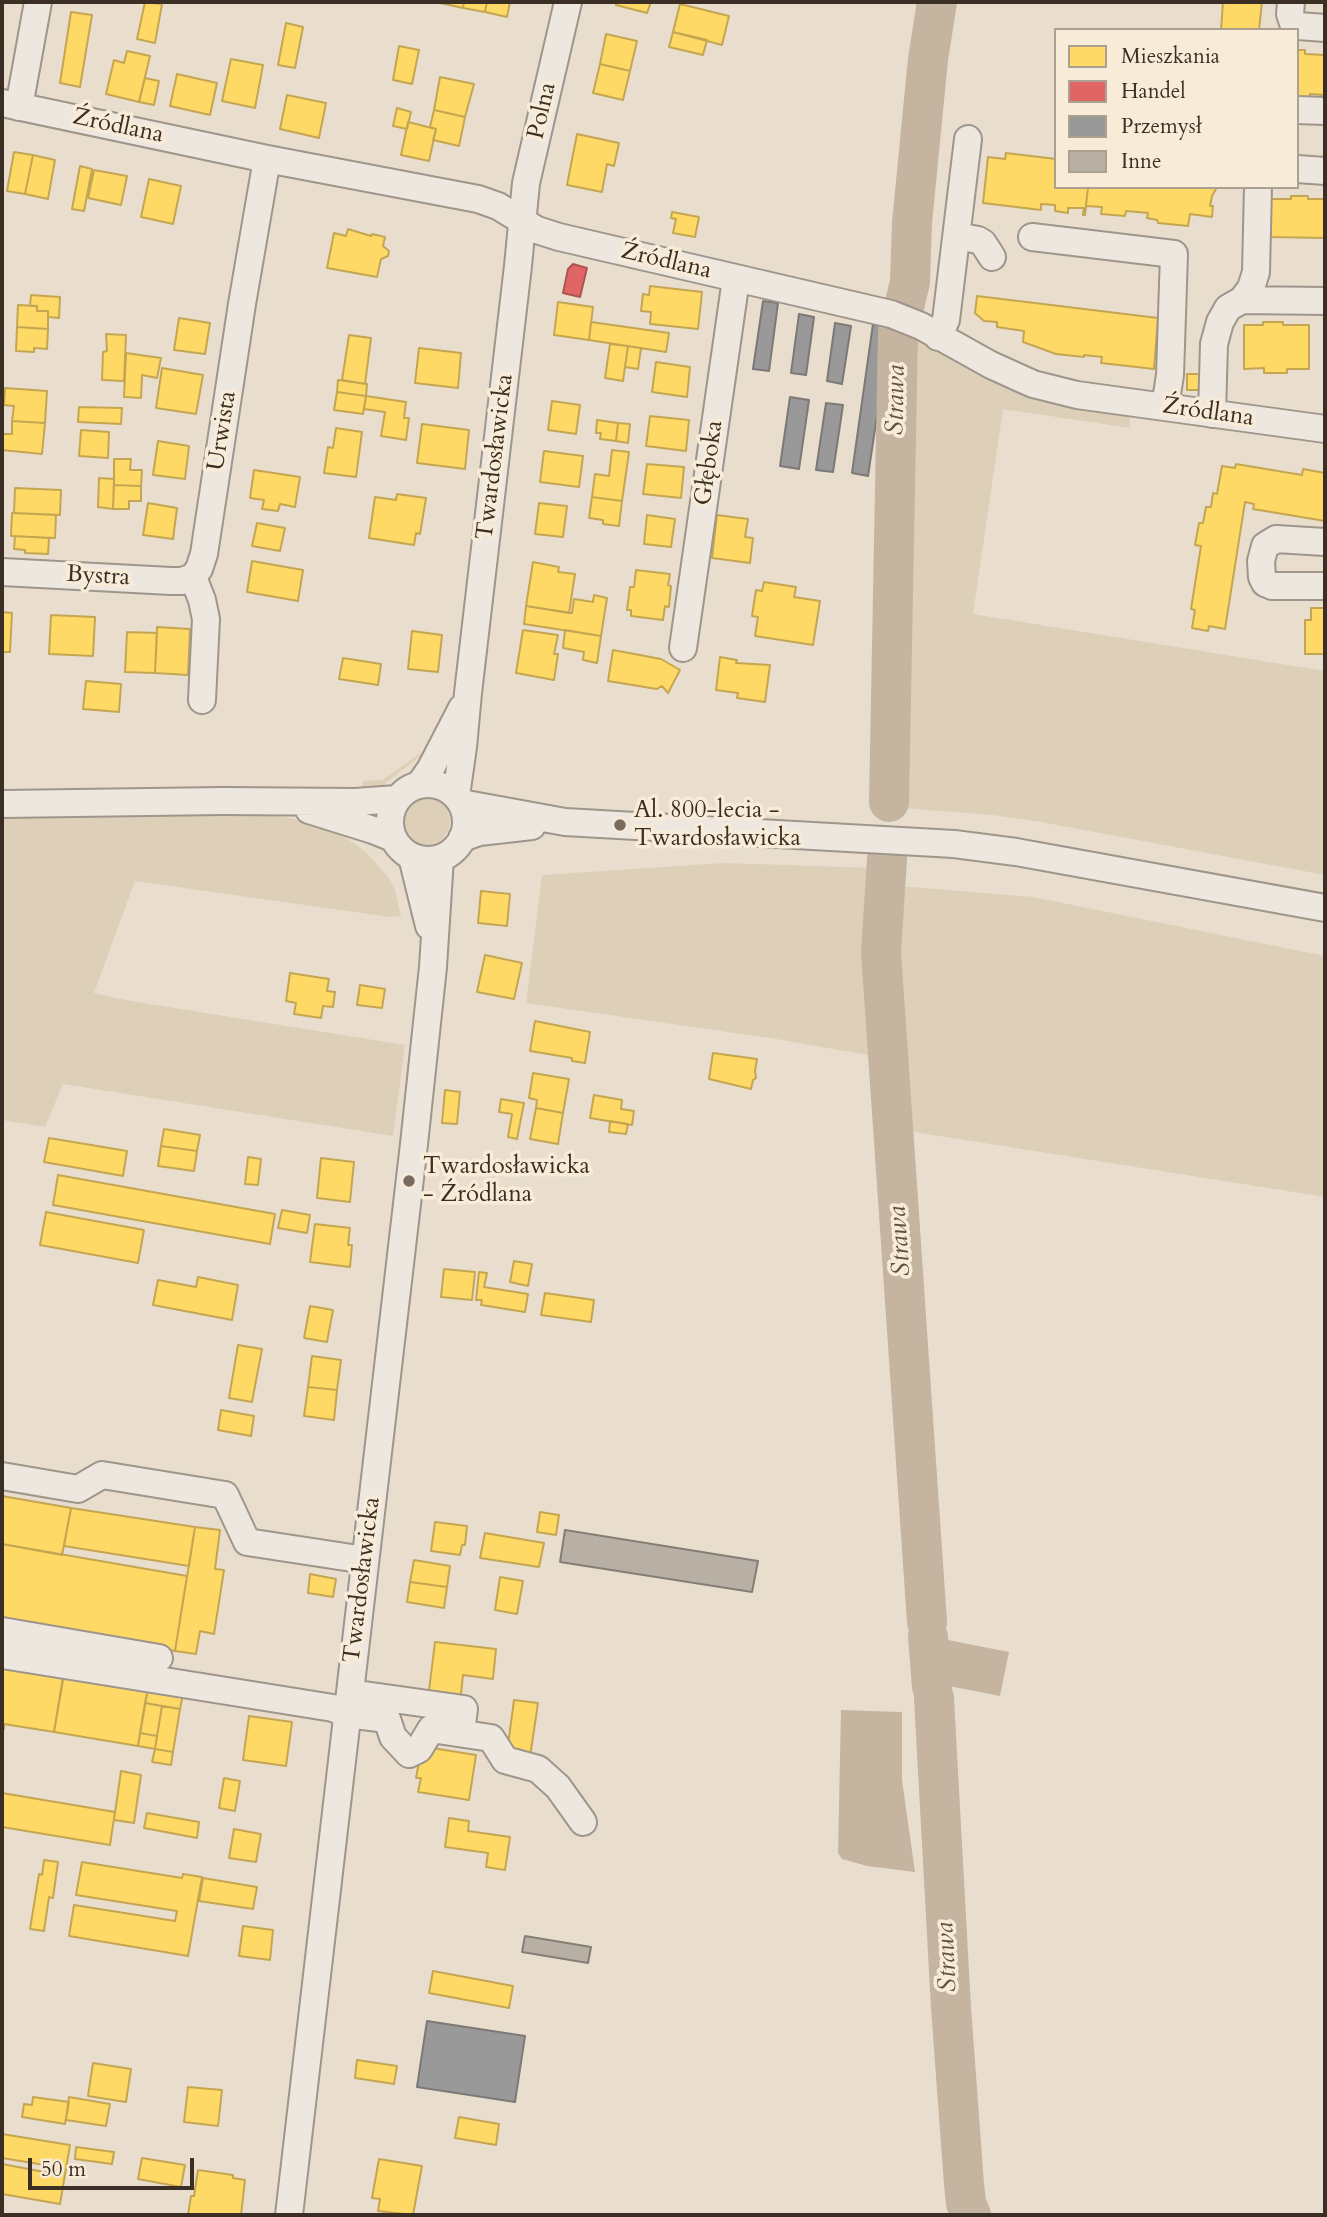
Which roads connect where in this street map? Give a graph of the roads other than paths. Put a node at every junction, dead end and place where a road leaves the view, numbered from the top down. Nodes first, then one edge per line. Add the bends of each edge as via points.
1 (38, 2) edge
2 (568, 2) edge
3 (1291, 2) edge
4 (1325, 28) edge
5 (10, 105) edge
6 (1299, 110) edge
7 (1325, 111) edge
8 (968, 139) dead end
9 (267, 159) junction
10 (1299, 169) edge
11 (1325, 171) edge
12 (1258, 189) edge
13 (522, 222) junction
14 (957, 236) junction
15 (1032, 237) dead end
16 (992, 257) dead end
17 (736, 278) junction
18 (1242, 300) junction
19 (1325, 302) edge
20 (938, 337) junction
21 (1165, 407) junction
22 (1212, 414) junction
23 (1325, 429) edge
24 (1325, 542) edge
25 (2, 572) edge
26 (193, 577) junction
27 (1325, 586) edge
28 (683, 648) dead end
29 (468, 693) junction
30 (202, 700) dead end
31 (420, 784) junction
32 (397, 799) junction
33 (458, 800) junction
34 (270, 802) junction
35 (2, 804) edge
36 (565, 822) junction
37 (393, 838) junction
38 (463, 838) junction
39 (412, 857) junction
40 (440, 858) junction
41 (1325, 908) edge
42 (433, 944) junction
43 (2, 1476) edge
44 (365, 1560) junction
45 (2, 1631) edge
46 (2, 1655) edge
47 (159, 1658) dead end
48 (349, 1704) junction
49 (461, 1733) junction
50 (583, 1822) dead end
51 (289, 2215) edge

1 - 5 street
2 - 13 street, Polna via 526,183
3 - 4 street via 1293,23
5 - 9 street, Źródlana
6 - 7 street
8 - 14 street
9 - 13 street, Źródlana via 478,199
9 - 26 street, Urwista via 204,554
10 - 11 street
12 - 18 street via 1256,272
13 - 17 street, Źródlana via 559,237
13 - 29 street, Twardosławicka
14 - 16 street via 978,240
14 - 20 street via 946,320
15 - 21 street via 1174,254
17 - 20 street, Źródlana via 901,317
17 - 28 street, Głęboka
18 - 19 street
18 - 22 street via 1228,308 1214,344
20 - 21 street, Źródlana via 1034,384
21 - 22 street, Źródlana
22 - 23 street, Źródlana
24 - 27 street via 1276,539 1265,546 1261,561 1262,577 1272,586
25 - 26 street, Bystra via 171,581
26 - 30 street via 206,619
29 - 31 street, Twardosławicka
29 - 33 street, Twardosławicka
31 - 32 street
31 - 33 street via 440,785
32 - 34 street
32 - 37 street via 390,815
33 - 36 street
33 - 38 street via 466,822
34 - 35 street
34 - 37 street
36 - 38 street
36 - 41 street via 954,844
37 - 39 street
38 - 40 street
39 - 40 street
39 - 42 street, Twardosławicka
40 - 42 street, Twardosławicka
42 - 44 street, Twardosławicka
43 - 44 street via 78,1489 102,1475 225,1495 247,1542
44 - 48 street, Twardosławicka
45 - 47 street
46 - 48 street via 333,1708
48 - 49 street via 464,1709
48 - 49 street via 387,1719 393,1737 409,1754 419,1749 431,1729
48 - 51 street, Twardosławicka
49 - 50 street via 491,1738 505,1760 538,1769 558,1787

